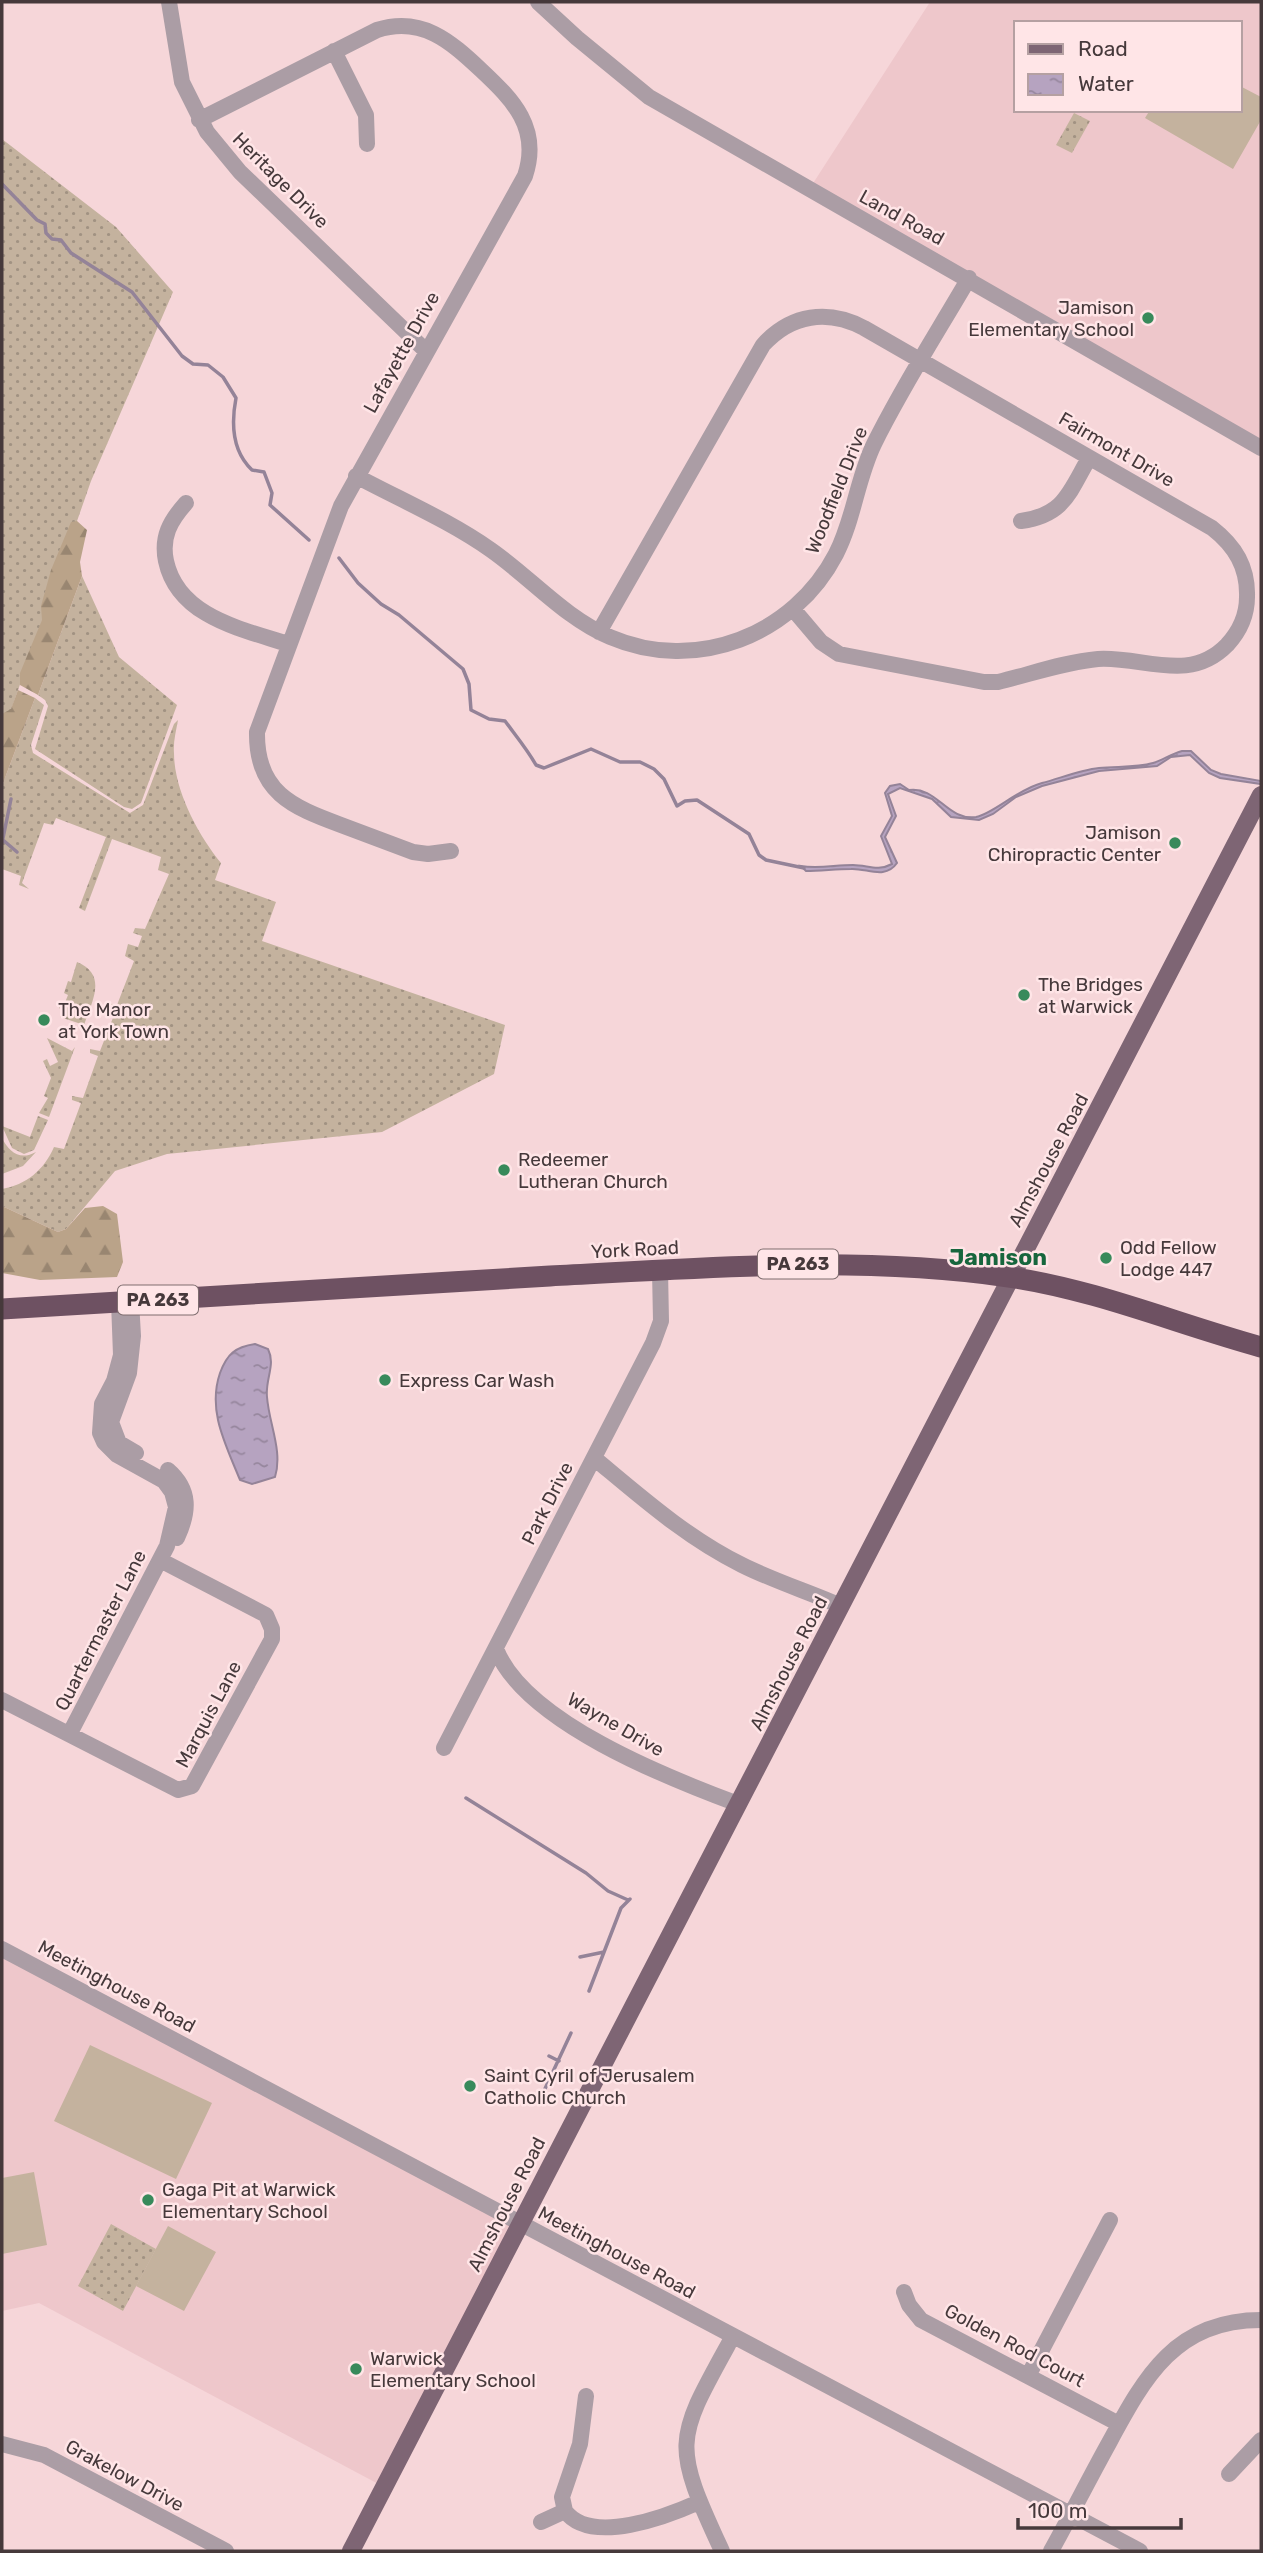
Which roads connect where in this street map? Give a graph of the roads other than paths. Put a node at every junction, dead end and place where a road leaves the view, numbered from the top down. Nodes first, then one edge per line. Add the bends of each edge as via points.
1 (169, 2) edge
2 (538, 2) edge
3 (334, 51) junction
4 (199, 120) junction
5 (367, 145) dead end
6 (969, 278) junction
7 (426, 351) junction
8 (921, 361) junction
9 (1261, 448) edge
10 (1089, 458) junction
11 (356, 476) junction
12 (186, 503) dead end
13 (1021, 522) dead end
14 (793, 610) junction
15 (599, 632) junction
16 (288, 644) junction
17 (1261, 795) edge
18 (451, 851) dead end
19 (660, 1270) junction
20 (1009, 1278) junction
21 (125, 1301) junction
22 (2, 1309) edge
23 (1261, 1347) edge
24 (594, 1458) junction
25 (163, 1553) junction
26 (841, 1606) junction
27 (495, 1649) junction
28 (2, 1700) edge
29 (70, 1733) junction
30 (444, 1748) dead end
31 (738, 1804) junction
32 (2, 1949) edge
33 (1110, 2220) dead end
34 (519, 2225) junction
35 (904, 2292) dead end
36 (1261, 2320) edge
37 (733, 2336) junction
38 (1028, 2376) junction
39 (586, 2396) dead end
40 (1119, 2424) junction
41 (1261, 2440) edge
42 (2, 2444) edge
43 (1229, 2474) dead end
44 (699, 2502) junction
45 (565, 2511) junction
46 (1070, 2514) junction
47 (541, 2522) dead end
48 (226, 2551) edge
49 (351, 2551) edge
50 (722, 2551) edge
51 (1051, 2551) edge
52 (1140, 2551) edge

1 - 4 street, Heritage Drive via 178,69
2 - 6 street, Land Road via 649,97
3 - 4 street, Lafayette Drive
3 - 5 street via 366,115
3 - 7 street, Lafayette Drive via 386,27 412,26 438,33 509,96 529,135 525,176
4 - 7 street, Heritage Drive via 240,172
6 - 8 street, Woodfield Drive
6 - 9 street, Land Road
7 - 11 street, Lafayette Drive
8 - 10 street, Fairmont Drive
8 - 14 street, Woodfield Drive via 869,454 837,552 819,582
8 - 15 street, Fairmont Drive via 838,317 807,317 771,336
10 - 13 street via 1057,509 1041,519
10 - 14 street, Fairmont Drive via 1212,528 1234,549 1248,584 1245,612 1233,638 1215,655 1180,668 1097,659 984,682 839,654 821,642
11 - 15 street, Woodfield Drive via 488,548
11 - 16 street, Lafayette Drive
12 - 16 street via 168,525 164,545 169,571 181,594 221,622
14 - 15 street, Woodfield Drive via 745,638 694,651 642,647
16 - 18 street, Lafayette Drive via 257,732 257,748 270,784 289,803 313,815 413,852
17 - 20 main road, Almshouse Road
19 - 20 highway, York Road / PA 263 via 806,1263
19 - 21 highway, York Road / PA 263
19 - 24 street, Park Drive via 660,1328
20 - 23 highway, York Road / PA 263 via 1112,1299
20 - 26 main road, Almshouse Road
21 - 22 highway, York Road / PA 263
21 - 25 street, Quartermaster Lane via 131,1360 111,1422 119,1443 168,1471 185,1493 184,1521
24 - 26 street via 660,1514 707,1545 743,1566
24 - 27 street, Park Drive
25 - 29 street, Quartermaster Lane
25 - 29 street, Marquis Lane via 266,1615 272,1639 192,1786 178,1790
26 - 31 main road, Almshouse Road
27 - 30 street, Park Drive
27 - 31 street, Wayne Drive via 518,1683 599,1743 671,1779
28 - 29 street, Marquis Lane
31 - 34 main road, Almshouse Road
32 - 34 street, Meetinghouse Road
33 - 38 street
34 - 37 street, Meetinghouse Road
34 - 49 main road, Almshouse Road
35 - 38 street, Golden Rod Court via 921,2320
36 - 40 street via 1208,2329 1172,2351 1144,2380
37 - 44 street via 685,2434 686,2463
37 - 46 street, Meetinghouse Road
38 - 40 street, Golden Rod Court
39 - 45 street via 580,2444 562,2497
40 - 46 street
41 - 43 street
42 - 48 street, Grakelow Drive via 44,2455
44 - 45 street via 660,2519 622,2526 575,2520
44 - 50 street
45 - 47 street
46 - 51 street
46 - 52 street, Meetinghouse Road

